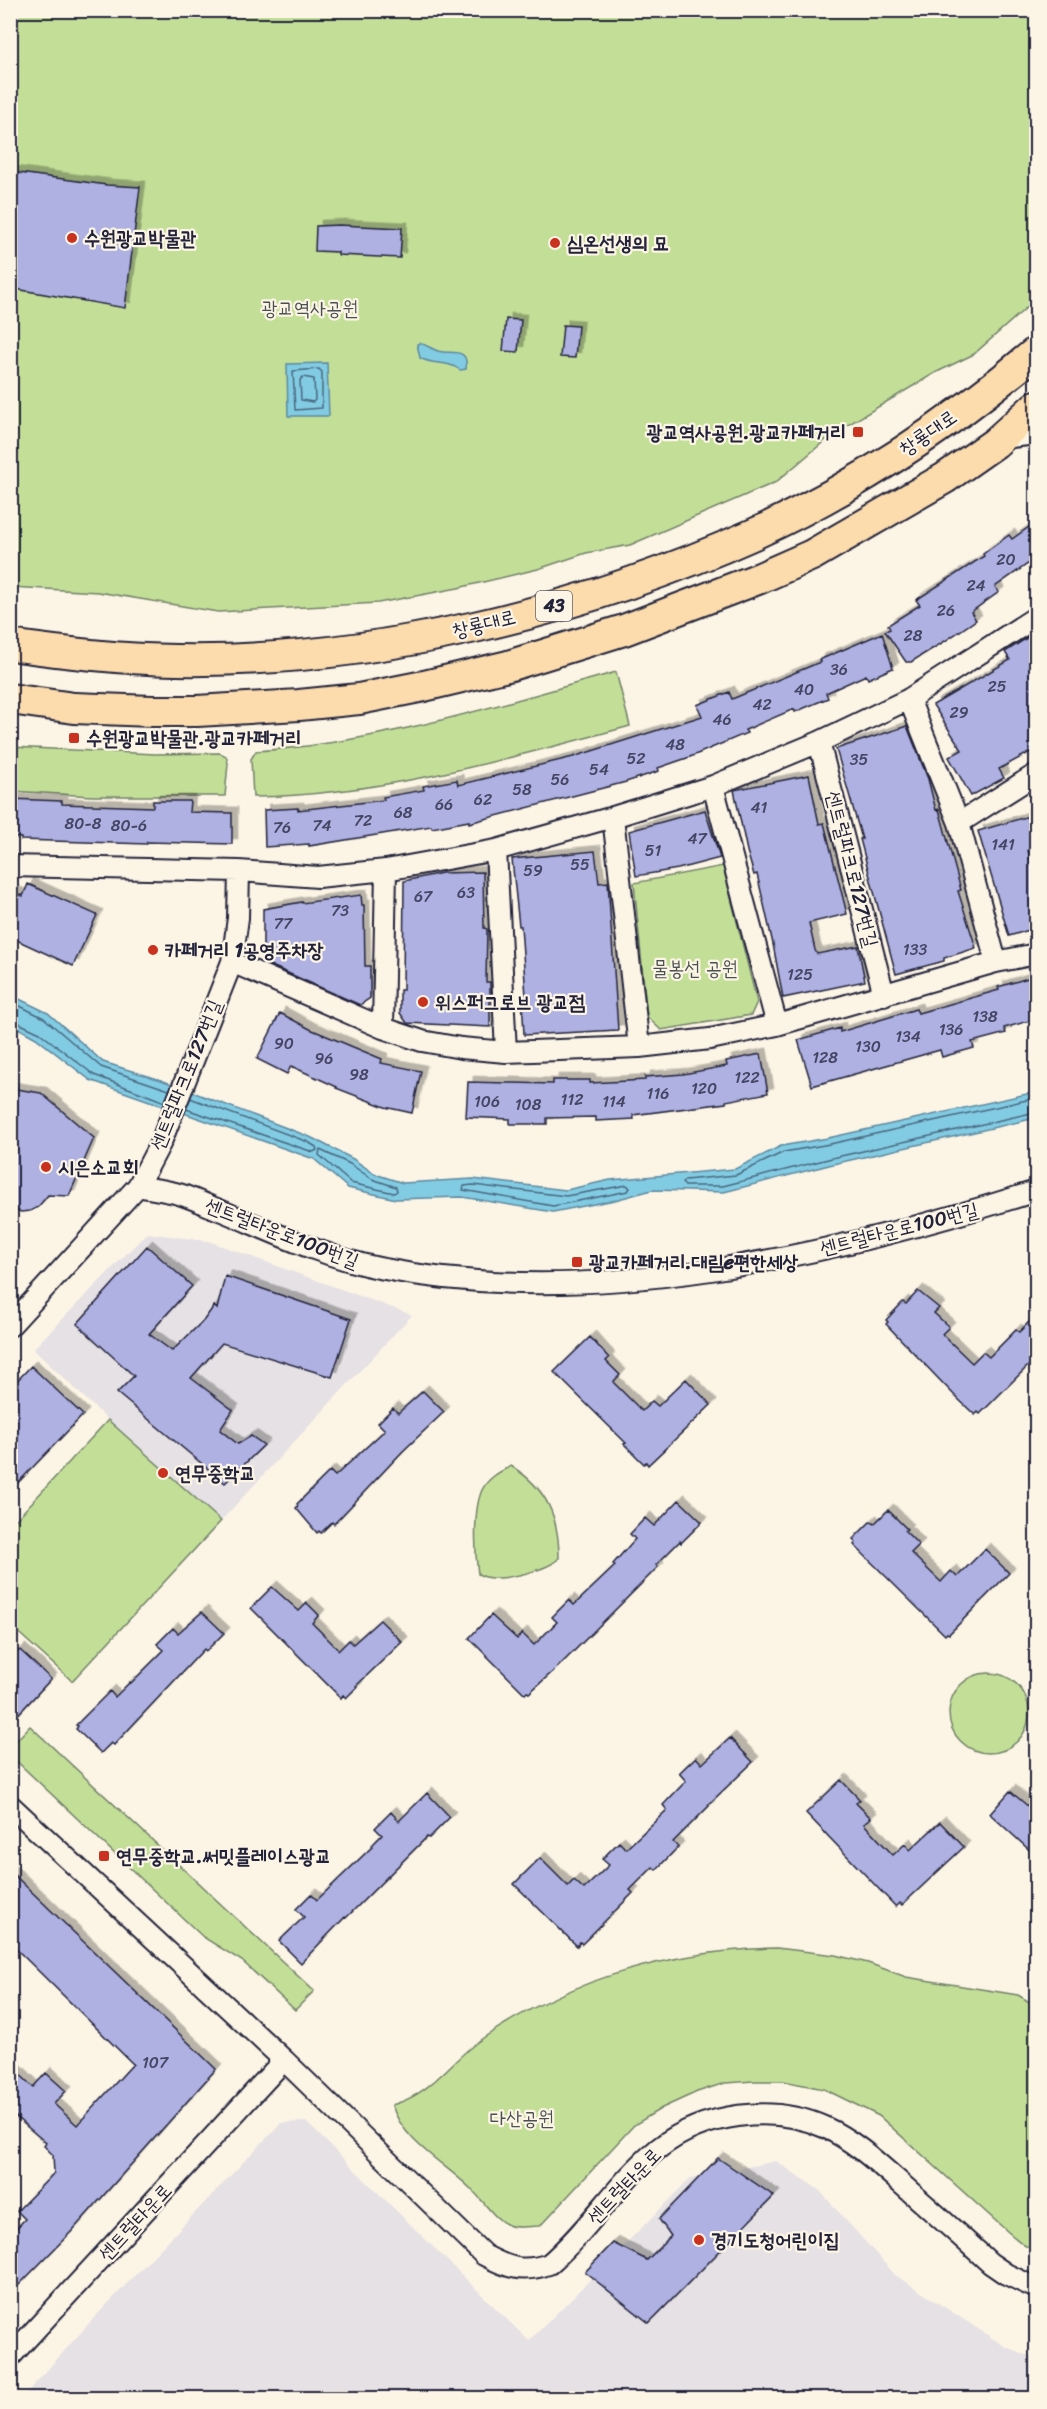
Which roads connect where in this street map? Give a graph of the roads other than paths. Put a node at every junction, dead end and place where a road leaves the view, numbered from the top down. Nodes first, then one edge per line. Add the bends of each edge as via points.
1 (1036, 352) edge
2 (1036, 406) edge
3 (1036, 432) edge
4 (1002, 436) junction
5 (1036, 617) edge
6 (10, 645) edge
7 (10, 699) edge
8 (909, 699) junction
9 (819, 742) junction
10 (1036, 774) edge
11 (712, 786) junction
12 (613, 817) junction
13 (959, 823) junction
14 (496, 850) junction
15 (10, 866) edge
16 (386, 870) junction
17 (239, 871) junction
18 (1036, 954) edge
19 (232, 962) junction
20 (996, 963) junction
21 (884, 995) junction
22 (777, 1025) junction
23 (383, 1028) junction
24 (639, 1047) junction
25 (506, 1052) junction
26 (138, 1186) junction
27 (1036, 1191) edge
28 (10, 1326) edge
29 (10, 1805) edge
30 (284, 2060) junction
31 (1036, 2288) edge
32 (10, 2357) edge

1 - 6 main road, 창룡대로 / 43 via 939,426 801,510 702,555 551,607 384,646 296,655 176,660
2 - 4 main road, 43
3 - 4 street
4 - 7 main road, 43 via 945,478 812,555 624,630 508,666 359,699 299,705 152,711 74,708
5 - 8 street
8 - 9 street
8 - 13 street
9 - 11 street
9 - 21 street, 센트럴파크로127번길
10 - 13 street
11 - 12 street
11 - 22 street
12 - 14 street
12 - 24 street
13 - 20 street
14 - 16 street
14 - 25 street
15 - 17 street
16 - 17 street via 318,877
16 - 23 street
17 - 19 street, 센트럴파크로127번길
18 - 20 street
19 - 23 street
19 - 26 street, 센트럴파크로127번길 via 165,1130
20 - 21 street
21 - 22 street
22 - 24 street via 711,1039
23 - 25 street via 422,1041
24 - 25 street
26 - 27 street, 센트럴타운로100번길 via 178,1194 331,1256 423,1276 531,1284 633,1278 761,1261 926,1224
26 - 28 street
29 - 30 street, 센트럴타운로
30 - 31 street, 센트럴타운로 via 484,2255 514,2268 532,2270 549,2264 660,2147 722,2118 758,2114 802,2119 826,2127 871,2157 990,2263
30 - 32 street, 센트럴타운로

